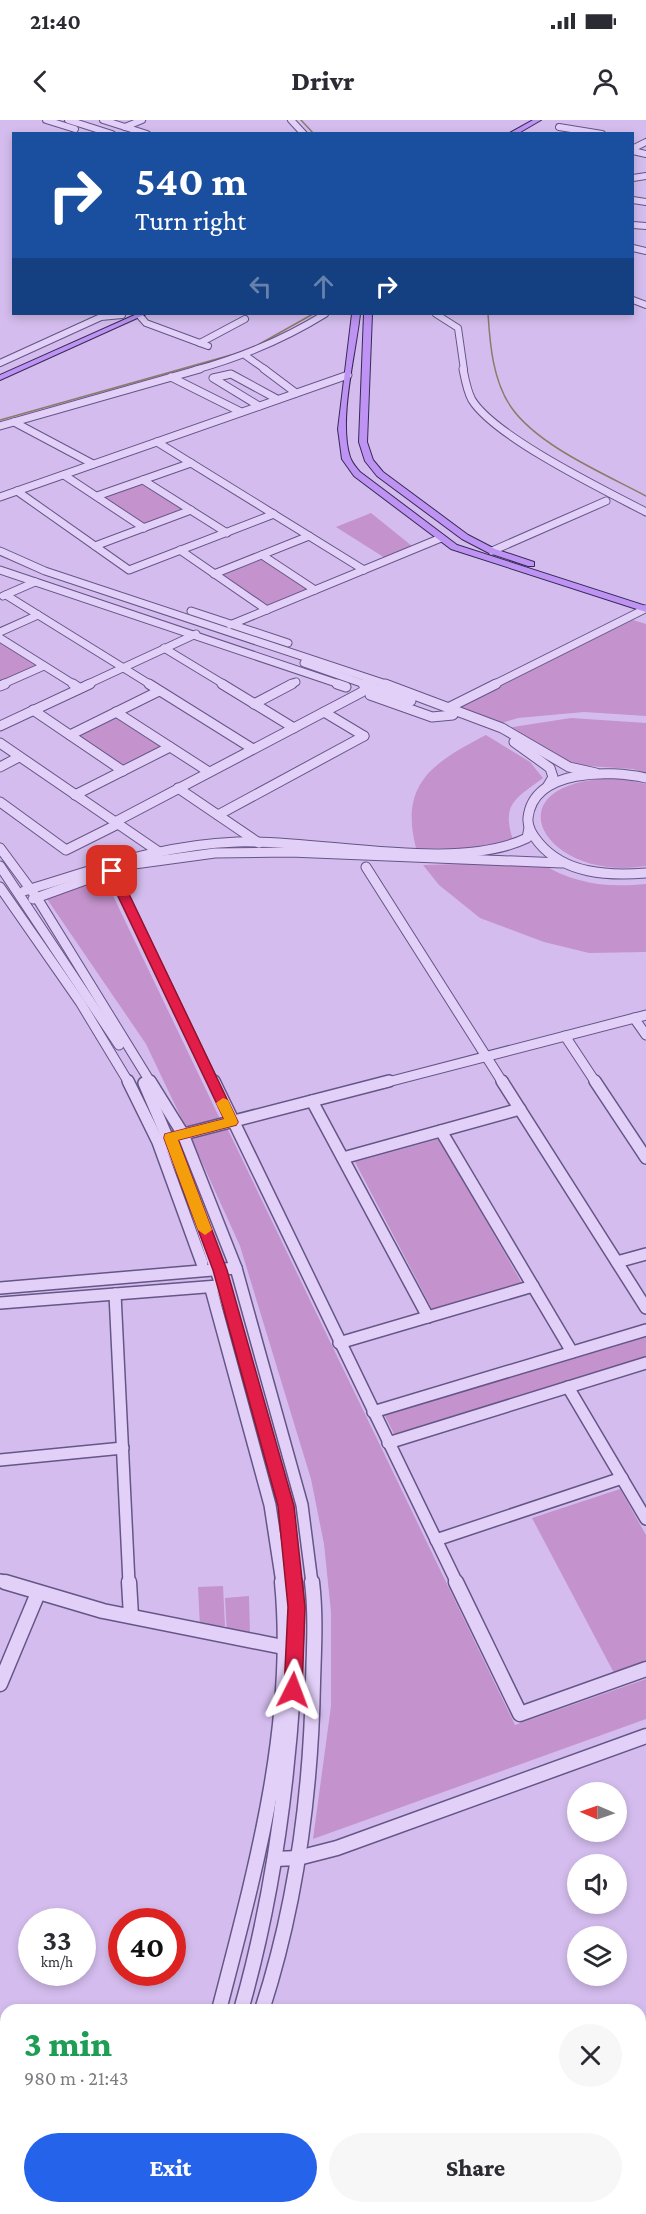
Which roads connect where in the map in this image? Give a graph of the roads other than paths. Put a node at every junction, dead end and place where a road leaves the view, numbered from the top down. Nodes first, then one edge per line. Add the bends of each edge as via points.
1 (46, 120) edge
2 (68, 120) edge
3 (85, 120) edge
4 (103, 120) edge
5 (142, 120) edge
6 (291, 120) edge
7 (538, 120) edge
8 (550, 120) edge
9 (565, 120) edge
10 (125, 127) junction
11 (559, 127) junction
12 (83, 132) edge
13 (106, 132) edge
14 (122, 132) edge
15 (141, 132) edge
16 (302, 132) edge
17 (515, 132) edge
18 (527, 132) edge
19 (555, 132) edge
20 (590, 132) edge
21 (646, 202) edge
22 (634, 204) edge
23 (116, 315) edge
24 (121, 315) edge
25 (138, 315) edge
26 (141, 315) edge
27 (323, 315) edge
28 (356, 315) edge
29 (368, 315) edge
30 (438, 315) edge
31 (245, 319) dead end
32 (200, 343) junction
33 (208, 346) dead end
34 (246, 356) junction
35 (0, 363) edge
36 (0, 371) edge
37 (348, 375) junction
38 (171, 377) junction
39 (0, 378) edge
40 (296, 393) junction
41 (277, 399) junction
42 (259, 406) junction
43 (241, 412) junction
44 (14, 422) junction
45 (0, 426) edge
46 (157, 442) junction
47 (191, 463) junction
48 (93, 464) junction
49 (64, 474) junction
50 (143, 480) junction
51 (17, 491) junction
52 (1, 496) edge
53 (97, 496) junction
54 (606, 501) dead end
55 (191, 510) junction
56 (646, 512) edge
57 (274, 514) junction
58 (144, 528) junction
59 (226, 532) junction
60 (309, 536) junction
61 (441, 538) junction
62 (0, 545) edge
63 (95, 546) junction
64 (180, 550) junction
65 (492, 551) junction
66 (0, 552) edge
67 (261, 555) junction
68 (0, 558) edge
69 (0, 570) edge
70 (364, 570) junction
71 (214, 574) junction
72 (45, 578) junction
73 (33, 583) junction
74 (315, 590) junction
75 (3, 596) edge
76 (646, 601) edge
77 (646, 609) edge
78 (267, 610) junction
79 (38, 615) junction
80 (232, 624) junction
81 (222, 629) junction
82 (204, 630) junction
83 (0, 632) edge
84 (194, 634) junction
85 (0, 638) edge
86 (165, 648) junction
87 (44, 666) junction
88 (123, 668) junction
89 (296, 682) dead end
90 (0, 686) edge
91 (79, 688) junction
92 (364, 689) junction
93 (159, 691) junction
94 (458, 703) junction
95 (254, 704) junction
96 (33, 710) junction
97 (451, 711) junction
98 (116, 712) junction
99 (324, 712) junction
100 (0, 726) edge
101 (294, 728) junction
102 (70, 735) junction
103 (0, 743) edge
104 (170, 747) junction
105 (253, 749) junction
106 (19, 757) junction
107 (0, 767) edge
108 (123, 771) junction
109 (209, 772) junction
110 (596, 773) junction
111 (646, 778) edge
112 (547, 787) junction
113 (178, 788) junction
114 (75, 795) junction
115 (0, 802) edge
116 (218, 815) junction
117 (116, 823) junction
118 (530, 828) junction
119 (260, 843) junction
120 (0, 848) edge
121 (159, 852) junction
122 (562, 863) junction
123 (0, 866) edge
124 (366, 867) dead end
125 (112, 871) junction
126 (646, 873) edge
127 (13, 894) edge
128 (646, 1015) edge
129 (634, 1018) junction
130 (646, 1035) edge
131 (565, 1036) junction
132 (486, 1056) junction
133 (312, 1101) junction
134 (520, 1109) junction
135 (232, 1122) junction
136 (441, 1131) junction
137 (176, 1136) junction
138 (343, 1158) junction
139 (646, 1158) edge
140 (180, 1180) junction
141 (210, 1244) junction
142 (646, 1254) edge
143 (617, 1262) junction
144 (202, 1263) junction
145 (236, 1268) junction
146 (220, 1270) junction
147 (181, 1275) junction
148 (239, 1284) junction
149 (533, 1286) junction
150 (217, 1287) junction
151 (0, 1288) edge
152 (115, 1294) junction
153 (0, 1304) edge
154 (646, 1308) edge
155 (428, 1317) junction
156 (646, 1330) edge
157 (339, 1342) junction
158 (572, 1353) junction
159 (646, 1363) edge
160 (252, 1385) junction
161 (568, 1387) junction
162 (239, 1388) junction
163 (373, 1412) junction
164 (388, 1443) junction
165 (123, 1448) junction
166 (0, 1460) edge
167 (622, 1478) junction
168 (646, 1519) edge
169 (436, 1540) junction
170 (0, 1580) edge
171 (38, 1593) junction
172 (131, 1616) junction
173 (284, 1647) junction
174 (646, 1670) edge
175 (0, 1684) edge
176 (646, 1736) edge
177 (298, 1858) junction
178 (275, 1859) junction
179 (221, 2004) edge
180 (243, 2004) edge
181 (264, 2004) edge

1 - 12 street
2 - 13 street
3 - 14 street
4 - 10 street
5 - 10 street
6 - 16 street
7 - 17 main road
8 - 18 main road
9 - 11 street
10 - 15 street
11 - 19 street
11 - 20 street
21 - 22 street
23 - 35 street via 101,317
24 - 36 main road
25 - 39 main road
26 - 32 street via 146,323
27 - 34 street
28 - 37 main road
29 - 65 main road via 363,442 369,460 381,474 436,516
30 - 56 street via 458,328 465,381 480,414
31 - 32 street
32 - 33 street
34 - 38 street
34 - 40 street
37 - 40 street
37 - 61 main road via 343,441 346,459 357,474
38 - 43 street
38 - 44 street
40 - 41 street
41 - 42 street
41 - 42 street via 231,374 213,378
42 - 43 street
43 - 46 street
44 - 45 street
44 - 48 street
46 - 47 street
46 - 48 street
47 - 50 street
47 - 57 street
48 - 49 street
49 - 51 street
49 - 53 street
50 - 53 street
50 - 55 street
51 - 52 street
51 - 63 street
53 - 58 street
54 - 65 street
55 - 58 street
55 - 59 street
57 - 59 street
57 - 60 street
58 - 63 street
59 - 64 street
60 - 67 street
60 - 70 street
61 - 70 street
61 - 77 main road via 488,560
62 - 80 street via 52,567
63 - 64 street via 129,570
64 - 71 street
65 - 76 main road
66 - 81 street via 45,571
67 - 71 street
67 - 74 street
68 - 72 street
69 - 73 street
70 - 74 street
71 - 78 street
72 - 73 street
72 - 82 street
73 - 75 street
73 - 84 street
74 - 78 street
75 - 79 street
77 - 94 street
78 - 80 street
79 - 83 street
79 - 88 street
80 - 81 street
80 - 94 street
81 - 97 street
82 - 84 street
82 - 92 street
84 - 86 street
84 - 92 street
85 - 87 street
86 - 88 street
86 - 95 street
87 - 90 street
87 - 91 street
88 - 91 street
88 - 93 street
89 - 95 street
91 - 96 street
92 - 97 street
92 - 99 street
93 - 98 street
93 - 105 street
94 - 97 street
95 - 101 street
96 - 100 street
96 - 102 street
97 - 110 street via 502,728 569,767
97 - 112 street via 497,732 539,758 553,777
98 - 102 street
98 - 104 street
99 - 101 street
99 - 116 street via 364,736
101 - 105 street
102 - 108 street
103 - 106 street
104 - 108 street
104 - 109 street
105 - 109 street
106 - 107 street
106 - 114 street
108 - 114 street
109 - 113 street
110 - 111 street
110 - 112 street
112 - 118 street via 533,801 528,817
113 - 116 street
113 - 117 street
114 - 117 street
115 - 117 street via 66,850
116 - 119 street
117 - 121 street
118 - 119 street via 520,844 485,851
118 - 122 street via 534,837
119 - 121 street
120 - 127 street
121 - 127 street
122 - 125 street via 245,851 139,862
122 - 126 street via 595,873
123 - 127 street
124 - 132 street
125 - 127 street
125 - 135 street
127 - 137 street via 140,1076
127 - 140 street via 125,1074
128 - 129 street
129 - 130 street
129 - 131 street
131 - 132 street
131 - 139 street
132 - 133 street
132 - 134 street
133 - 135 street
133 - 138 street
134 - 136 street
134 - 143 street
135 - 137 street
135 - 157 street
136 - 138 street
136 - 149 street
137 - 140 street
137 - 145 street
138 - 155 street
140 - 141 street
140 - 144 street
141 - 144 street
141 - 146 street
142 - 143 street
143 - 154 street
144 - 147 street
145 - 146 street
145 - 148 street
146 - 147 street
146 - 150 street
147 - 151 street
148 - 150 street
148 - 177 street via 302,1505 315,1608 312,1739
149 - 155 street
149 - 158 street
150 - 152 street
150 - 160 street via 229,1301
150 - 162 street
152 - 153 street
152 - 165 street
155 - 157 street
156 - 158 street
157 - 163 street
158 - 163 street
159 - 161 street
160 - 162 street
160 - 178 street via 286,1506 297,1607 291,1731
161 - 164 street
161 - 167 street
162 - 173 street via 278,1543
163 - 164 street
164 - 169 street
165 - 166 street
165 - 172 street
167 - 168 street
167 - 169 street
169 - 174 street via 520,1714
170 - 171 street
171 - 172 street
171 - 175 street
172 - 173 street
173 - 179 street via 281,1722 261,1848
176 - 177 street via 337,1848
177 - 178 street
177 - 181 street
178 - 180 street

